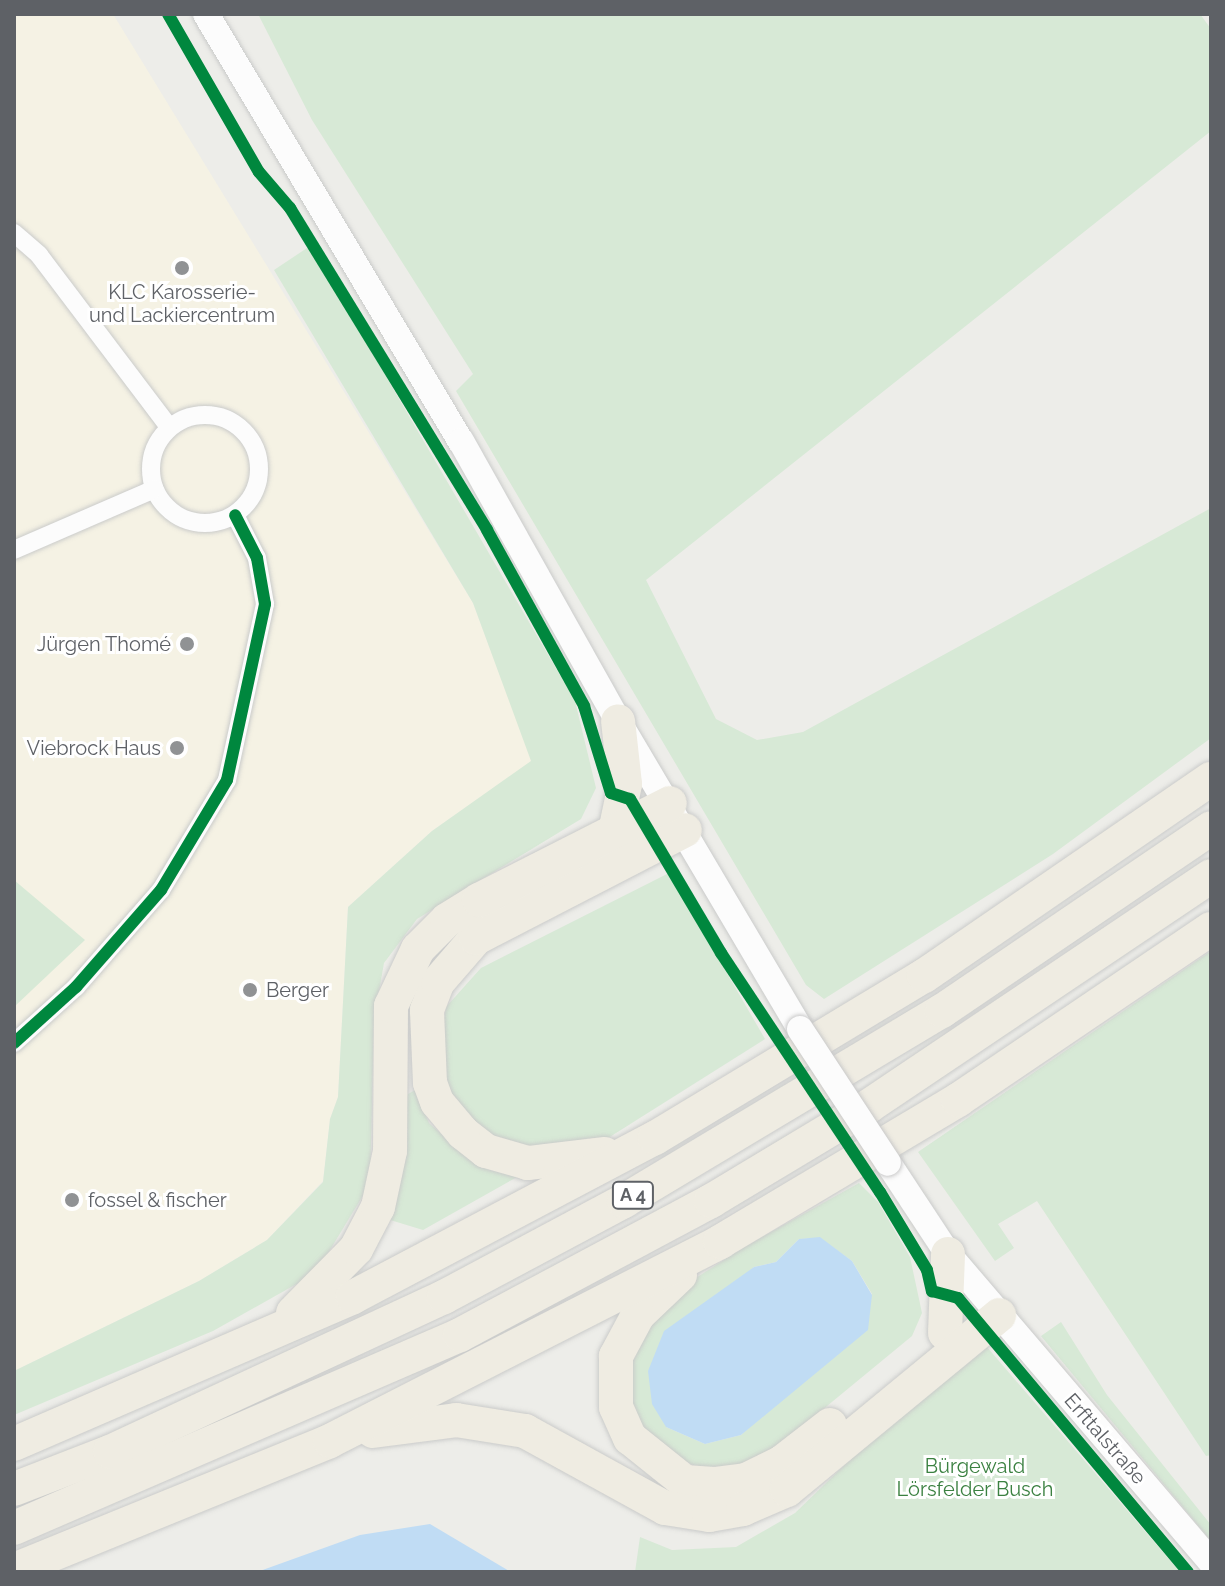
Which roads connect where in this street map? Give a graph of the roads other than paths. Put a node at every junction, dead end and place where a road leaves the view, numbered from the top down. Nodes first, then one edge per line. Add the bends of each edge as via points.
1 (206, 15) edge
2 (14, 233) edge
3 (169, 427) junction
4 (154, 489) junction
5 (235, 515) junction
6 (14, 550) edge
7 (618, 721) junction
8 (1211, 779) edge
9 (677, 817) junction
10 (1211, 828) edge
11 (615, 832) junction
12 (1211, 876) edge
13 (1211, 929) edge
14 (14, 1043) edge
15 (655, 1138) junction
16 (720, 1242) junction
17 (948, 1254) junction
18 (993, 1308) junction
19 (945, 1333) junction
20 (268, 1334) junction
21 (330, 1441) junction
22 (14, 1444) edge
23 (14, 1489) edge
24 (14, 1528) edge
25 (1211, 1562) edge
26 (14, 1570) edge

1 - 7 main road, Erfttalstraße via 461,441
2 - 3 street via 39,255
3 - 4 street via 151,456
3 - 5 street via 185,418 220,416 249,436 257,452 258,478 248,502
4 - 5 street via 168,509 188,521 220,521
4 - 6 street
5 - 14 street via 257,558 265,604 227,780 161,890 76,987
7 - 9 main road, Erfttalstraße
7 - 11 highway via 625,784
8 - 15 highway via 924,976
9 - 11 highway
9 - 15 highway via 476,938 438,982 425,1025 426,1062 437,1102 486,1151 551,1164
9 - 17 main road, Erfttalstraße, bridge via 800,1029
10 - 23 highway, A 4 via 942,1011 624,1201 444,1297 110,1452
11 - 20 highway via 479,900 447,920 418,949 391,1006 390,1151 378,1207 339,1270
12 - 24 highway, A 4 via 869,1106 711,1201 460,1335
13 - 16 highway via 958,1100
15 - 20 highway via 395,1276
16 - 19 highway via 655,1294 616,1356 616,1407 630,1438 685,1482 746,1480 781,1463
16 - 21 highway
17 - 18 main road, Erfttalstraße
17 - 19 highway
18 - 19 highway
18 - 21 highway via 787,1490 720,1513 665,1508 525,1431 479,1421 413,1423
18 - 25 main road, Erfttalstraße
20 - 22 highway
21 - 26 highway

